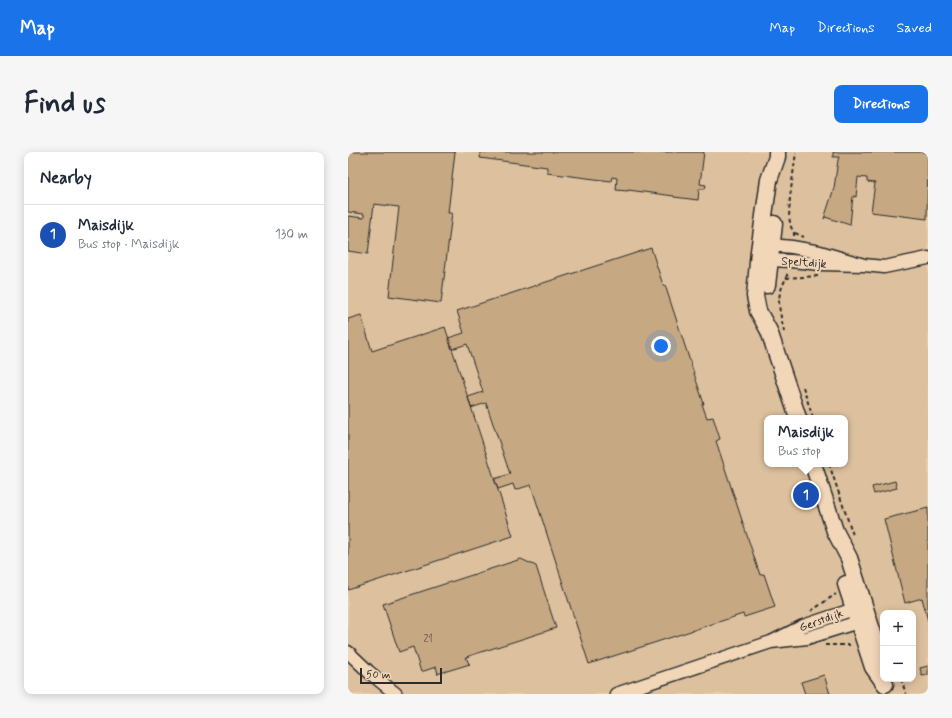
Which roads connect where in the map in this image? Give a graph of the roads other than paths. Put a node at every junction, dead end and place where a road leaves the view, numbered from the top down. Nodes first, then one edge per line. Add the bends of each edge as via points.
1 (777, 154) edge
2 (767, 252) junction
3 (928, 258) edge
4 (864, 265) junction
5 (797, 415) edge
6 (815, 467) edge
7 (860, 614) junction
8 (348, 652) edge
9 (880, 658) edge
10 (886, 686) edge
11 (396, 694) edge
12 (616, 694) edge

1 - 2 street via 769,180
2 - 4 street, Speltdijk via 791,261
2 - 4 street, Speltdijk via 792,247
2 - 5 street via 755,296 758,311 776,332
3 - 4 street, Speltdijk via 884,267
6 - 7 street via 835,531 849,558
7 - 9 street
7 - 10 street via 873,667
7 - 12 street, Gerstdijk via 803,626 772,642
8 - 11 street

